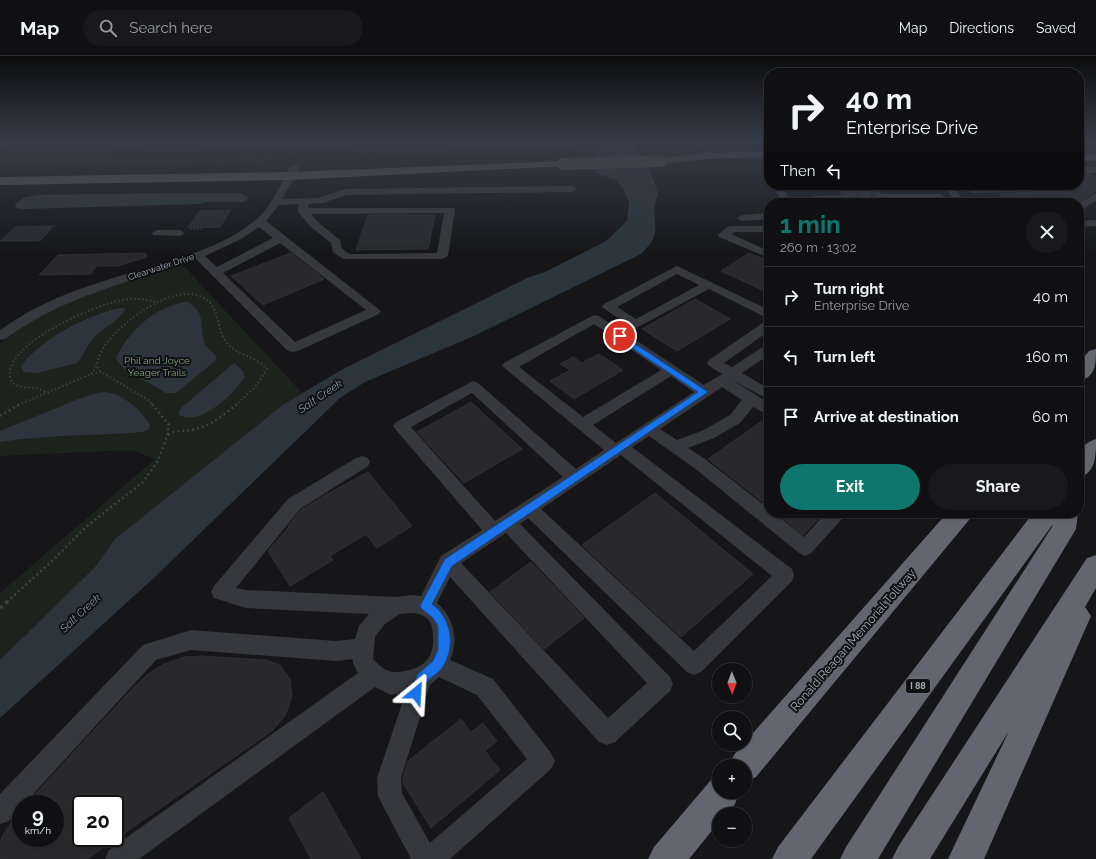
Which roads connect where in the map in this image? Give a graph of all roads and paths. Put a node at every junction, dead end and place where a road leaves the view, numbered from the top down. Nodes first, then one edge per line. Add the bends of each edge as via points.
1 (44, 179) edge
2 (287, 179) edge
3 (0, 182) edge
4 (572, 189) dead end
5 (974, 190) edge
6 (935, 191) edge
7 (781, 192) dead end
8 (1096, 196) edge
9 (881, 197) tunnel mouth
10 (785, 198) edge
11 (981, 198) edge
12 (276, 202) junction
13 (1084, 204) edge
14 (303, 206) junction
15 (764, 216) edge
16 (742, 218) dead end
17 (260, 222) junction
18 (1096, 223) edge
19 (1084, 224) edge
20 (764, 229) edge
21 (157, 233) dead end
22 (180, 233) dead end
23 (281, 238) junction
24 (764, 253) edge
25 (198, 255) junction
26 (215, 272) junction
27 (708, 285) junction
28 (152, 301) junction
29 (161, 301) junction
30 (151, 306) junction
31 (764, 313) edge
32 (764, 328) edge
33 (0, 336) edge
34 (764, 352) edge
35 (1096, 355) edge
36 (98, 367) junction
37 (1084, 369) edge
38 (671, 370) junction
39 (101, 372) junction
40 (91, 374) junction
41 (727, 377) junction
42 (42, 392) junction
43 (49, 392) junction
44 (704, 392) junction
45 (764, 393) edge
46 (38, 398) junction
47 (751, 399) junction
48 (764, 407) edge
49 (0, 416) edge
50 (583, 424) junction
51 (169, 425) junction
52 (649, 429) junction
53 (177, 430) junction
54 (168, 435) junction
55 (674, 447) junction
56 (1096, 447) edge
57 (619, 449) junction
58 (362, 462) dead end
59 (1084, 463) edge
60 (575, 478) junction
61 (529, 509) junction
62 (764, 515) edge
63 (768, 518) edge
64 (832, 518) edge
65 (957, 518) edge
66 (1043, 518) edge
67 (1065, 518) edge
68 (501, 527) junction
69 (448, 562) junction
70 (1096, 566) edge
71 (1096, 573) edge
72 (396, 606) junction
73 (426, 606) junction
74 (0, 608) edge
75 (363, 648) junction
76 (429, 672) junction
77 (374, 675) junction
78 (751, 759) edge
79 (717, 799) edge
80 (0, 812) edge
81 (118, 859) edge
82 (425, 859) edge
83 (431, 859) edge
84 (666, 859) edge
85 (790, 859) edge
86 (858, 859) edge
87 (910, 859) edge
88 (966, 859) edge

1 - 3 main road
2 - 12 street, Clearwater Drive
4 - 14 street via 345,192
5 - 11 street
6 - 9 street
7 - 10 street
8 - 13 street
12 - 14 street
12 - 17 street, Clearwater Drive
14 - 14 street via 316,225 336,242 337,250 347,257 442,256 450,210
15 - 16 street
17 - 23 street
17 - 25 street, Clearwater Drive via 231,241
18 - 19 street
20 - 24 street via 731,230 723,235
21 - 22 street
23 - 26 street
23 - 26 street via 375,311 293,348
25 - 26 street
25 - 33 street, Clearwater Drive via 73,296 36,312
27 - 27 street via 676,269 608,308 636,324
27 - 31 street
28 - 29 path
28 - 30 path
28 - 42 path via 120,300 94,308 57,326 14,358 9,366 10,380 15,385 37,388
29 - 30 path
29 - 53 path via 190,294 205,299 217,312 220,333 233,350 264,364 267,369 254,388 217,421 195,430
30 - 36 path via 111,338 103,348
32 - 41 street via 714,363
34 - 41 street
35 - 37 highway
36 - 39 path
36 - 40 path
38 - 44 street
38 - 50 street
38 - 50 street via 594,319 509,366
39 - 40 path
39 - 51 path via 148,400
40 - 43 path
41 - 44 street
41 - 45 street
41 - 47 street
42 - 43 path
42 - 46 path
43 - 46 path
44 - 52 street
46 - 49 path
47 - 48 street
47 - 55 street via 735,420 709,434
50 - 57 street
51 - 53 path
51 - 54 path
52 - 55 street
52 - 57 street
53 - 54 path
54 - 74 path via 156,467 142,484 127,498 92,522
55 - 62 street via 699,463
56 - 59 highway
57 - 60 street
57 - 61 street via 785,575 694,665
58 - 72 street via 294,504 221,592 246,599
60 - 61 street
60 - 68 street via 473,386 402,426
61 - 68 street
63 - 64 street via 805,548
65 - 78 highway, Ronald Reagan Memorial Tollway
66 - 85 highway, I 88
67 - 86 highway via 1064,529
68 - 69 street
68 - 69 street via 662,684 607,734
69 - 73 street
70 - 87 highway
71 - 88 highway
72 - 73 street
72 - 75 street via 378,618 366,633
73 - 76 street via 437,615 443,625 444,650
75 - 77 street via 363,663
75 - 80 street via 336,651 191,640 150,652
76 - 77 street via 391,684
76 - 82 street via 389,778 390,796
76 - 83 street via 485,687 543,761
77 - 81 street
79 - 84 highway

